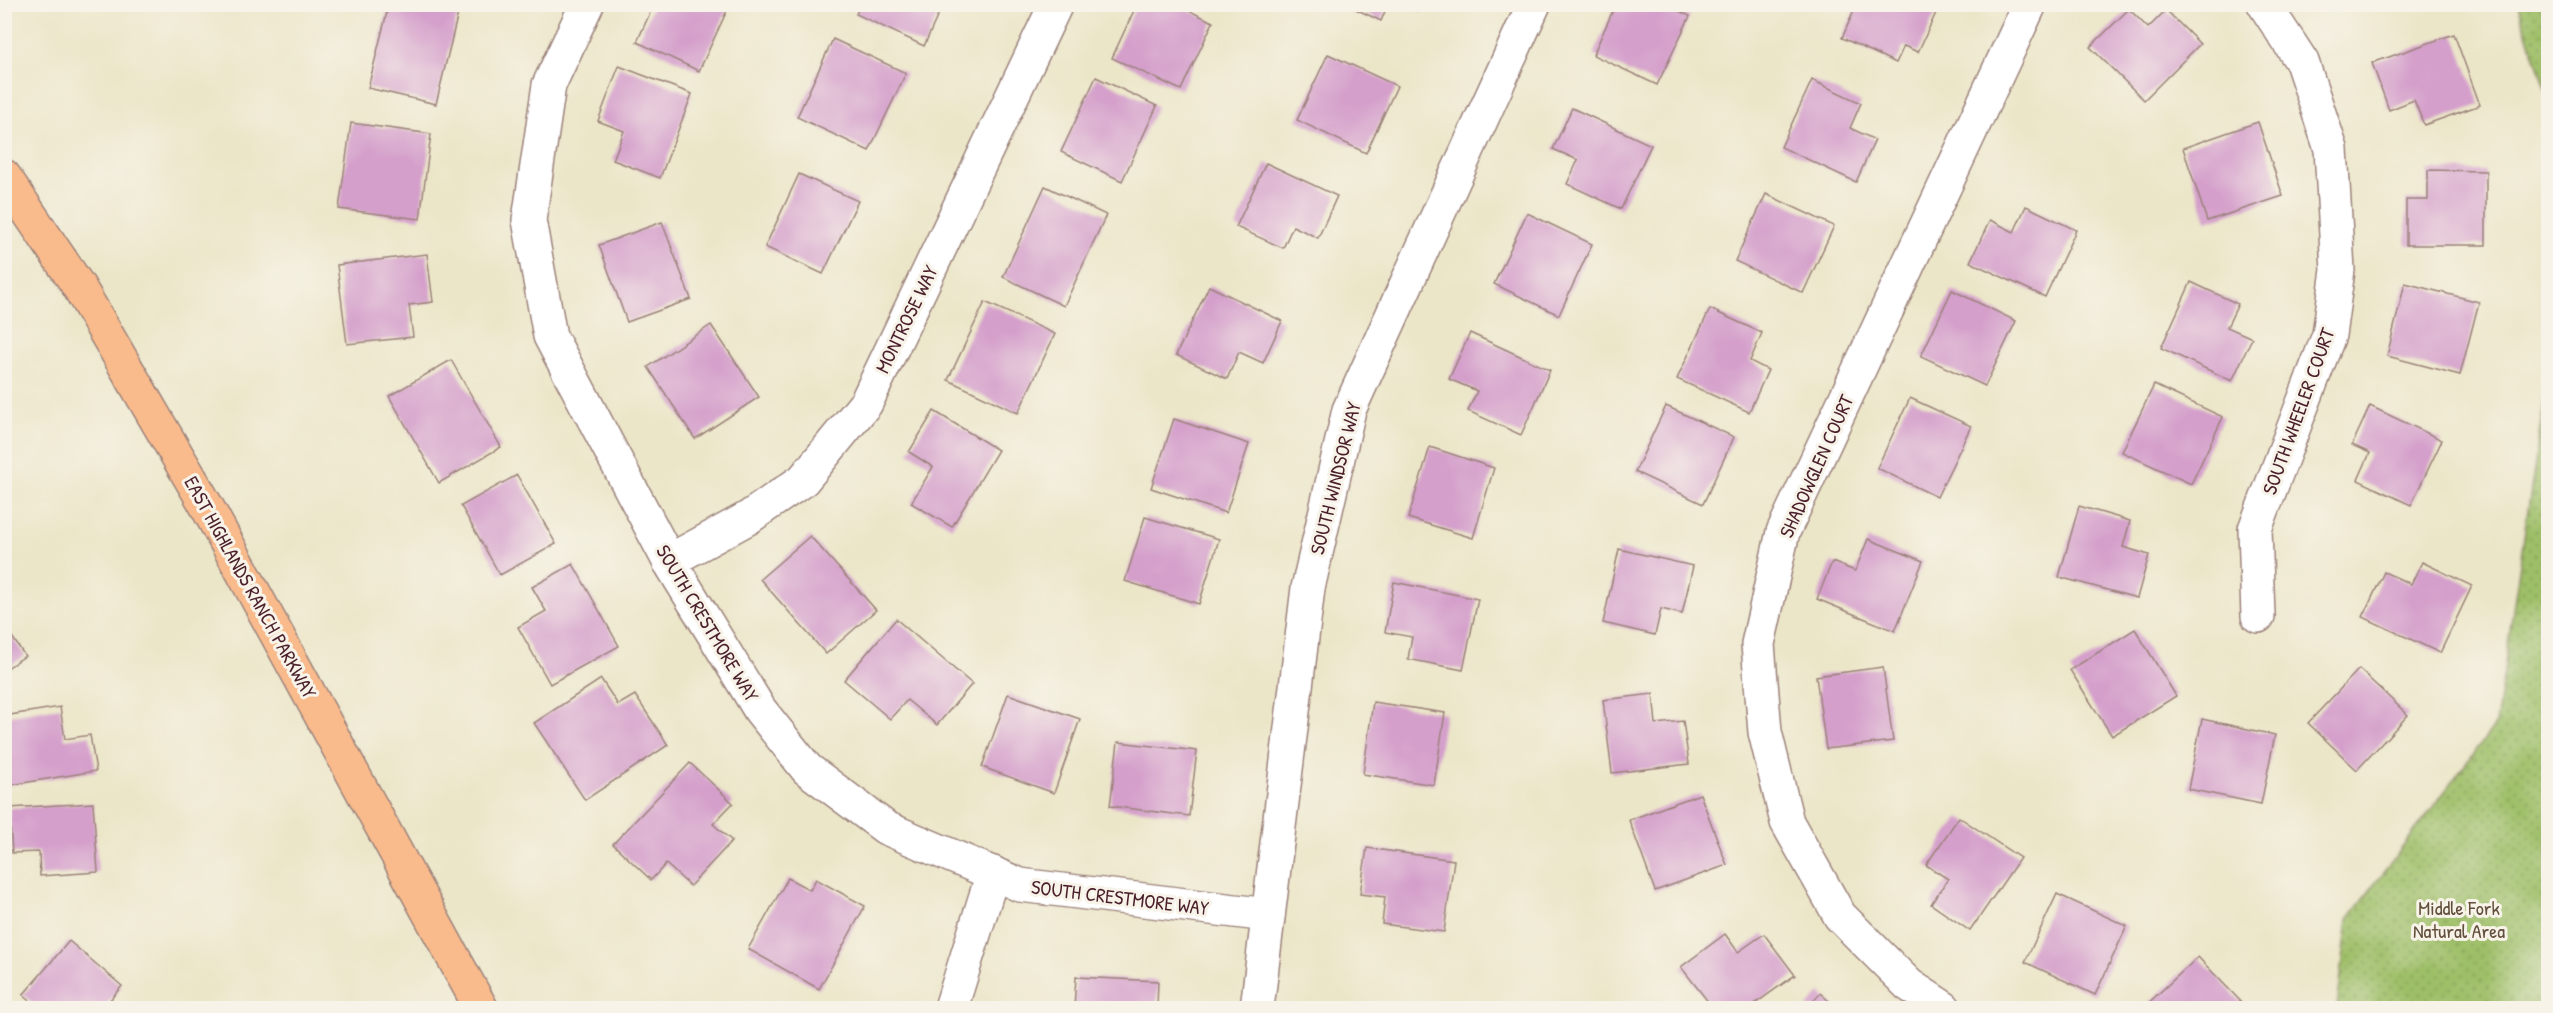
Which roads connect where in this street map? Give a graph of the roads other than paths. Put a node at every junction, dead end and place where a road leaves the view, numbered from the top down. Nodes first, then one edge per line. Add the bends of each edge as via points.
1 (587, 4) edge
2 (1056, 4) edge
3 (1534, 4) edge
4 (2030, 4) edge
5 (2264, 4) edge
6 (4, 176) edge
7 (669, 561) junction
8 (2258, 616) dead end
9 (993, 873) junction
10 (1268, 915) junction
11 (481, 1008) edge
12 (951, 1008) edge
13 (1257, 1008) edge
14 (1944, 1008) edge

1 - 7 street, SOUTH CRESTMORE WAY via 549,85 529,219 550,336
2 - 7 street, MONTROSE WAY via 866,403 803,480 748,518
3 - 10 street, SOUTH WINDSOR WAY via 1349,410 1308,588
4 - 14 street, SHADOWGLEN COURT via 1783,532 1758,644 1765,732 1787,822 1840,916 1909,985
5 - 8 street, SOUTH WHEELER COURT via 2302,62 2331,149 2338,270 2329,335 2255,529
6 - 11 main road, EAST HIGHLANDS RANCH PARKWAY via 79,287 206,505
7 - 9 street, SOUTH CRESTMORE WAY via 760,710 807,769 886,828
9 - 10 street, SOUTH CRESTMORE WAY via 1020,885
9 - 12 street
10 - 13 street, SOUTH WINDSOR WAY

